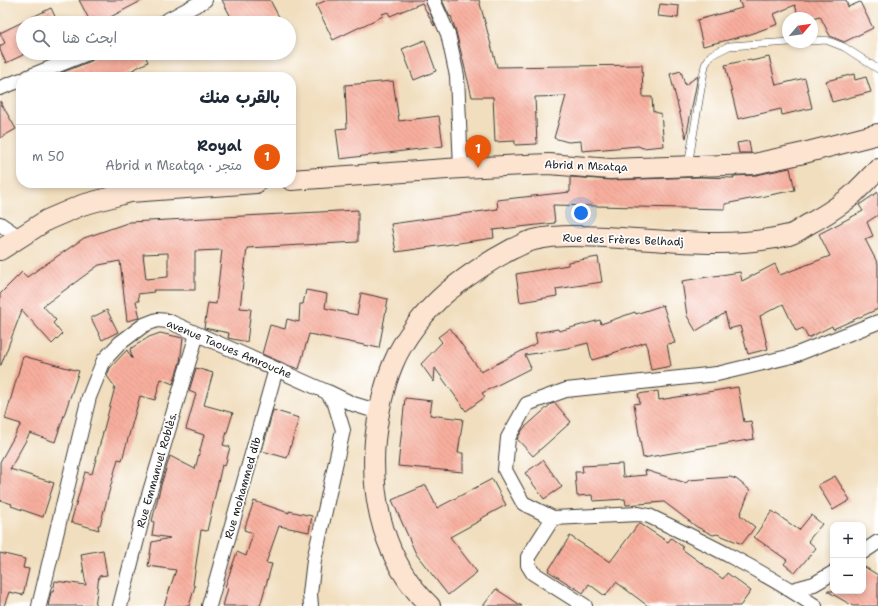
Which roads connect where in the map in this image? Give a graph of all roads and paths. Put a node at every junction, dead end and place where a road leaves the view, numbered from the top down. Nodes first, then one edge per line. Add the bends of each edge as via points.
1 (205, 0) edge
2 (433, 0) edge
3 (175, 16) edge
4 (818, 40) edge
5 (782, 43) edge
6 (70, 60) edge
7 (878, 69) edge
8 (40, 72) edge
9 (16, 82) edge
10 (0, 88) edge
11 (878, 134) edge
12 (688, 166) junction
13 (461, 168) junction
14 (878, 169) edge
15 (296, 180) edge
16 (186, 188) edge
17 (0, 224) edge
18 (19, 237) junction
19 (0, 250) edge
20 (878, 322) edge
21 (197, 334) junction
22 (276, 369) junction
23 (327, 392) junction
24 (379, 412) junction
25 (553, 518) junction
26 (878, 542) edge
27 (866, 550) edge
28 (830, 574) edge
29 (792, 590) junction
30 (39, 606) edge
31 (120, 606) edge
32 (209, 606) edge
33 (311, 606) edge
34 (430, 606) edge
35 (585, 606) edge
36 (815, 606) edge

1 - 3 street
2 - 13 street via 448,34 457,76
4 - 7 lane via 826,40 844,47
5 - 12 lane via 729,46 711,55 706,65
6 - 8 street
9 - 10 street
11 - 12 main road, Abrid n Mɛatqa via 754,164
12 - 13 main road, Abrid n Mɛatqa via 610,169 549,164
13 - 15 main road, Abrid n Mɛatqa
14 - 24 main road, Rue des Frères Belhadj via 849,197 792,234 752,242 702,243 591,237 551,238 527,242 495,258 463,279 437,301 409,335 393,364
16 - 18 main road via 130,192 82,205 47,220
17 - 18 street
18 - 19 main road
20 - 25 street via 792,356 717,374 566,390 528,404 508,438 505,470 523,502
21 - 22 street, avenue Taoues Amrouche
21 - 30 street, avenue Taoues Amrouche via 168,321 157,320 144,325 120,343 104,360 89,397
21 - 31 street, Rue Emmanuel Roblès. via 145,508
22 - 23 street, avenue Taoues Amrouche
22 - 32 street, Rue mohammed dib
23 - 24 street, avenue Taoues Amrouche
23 - 33 street via 335,404 343,430 314,560
24 - 34 main road, Rue des Frères Belhadj via 374,452 374,485 379,512 388,545 401,572
25 - 29 street via 639,514 649,516
25 - 35 street via 528,557 528,565 533,573
26 - 27 street
28 - 29 street via 814,584
29 - 36 street

